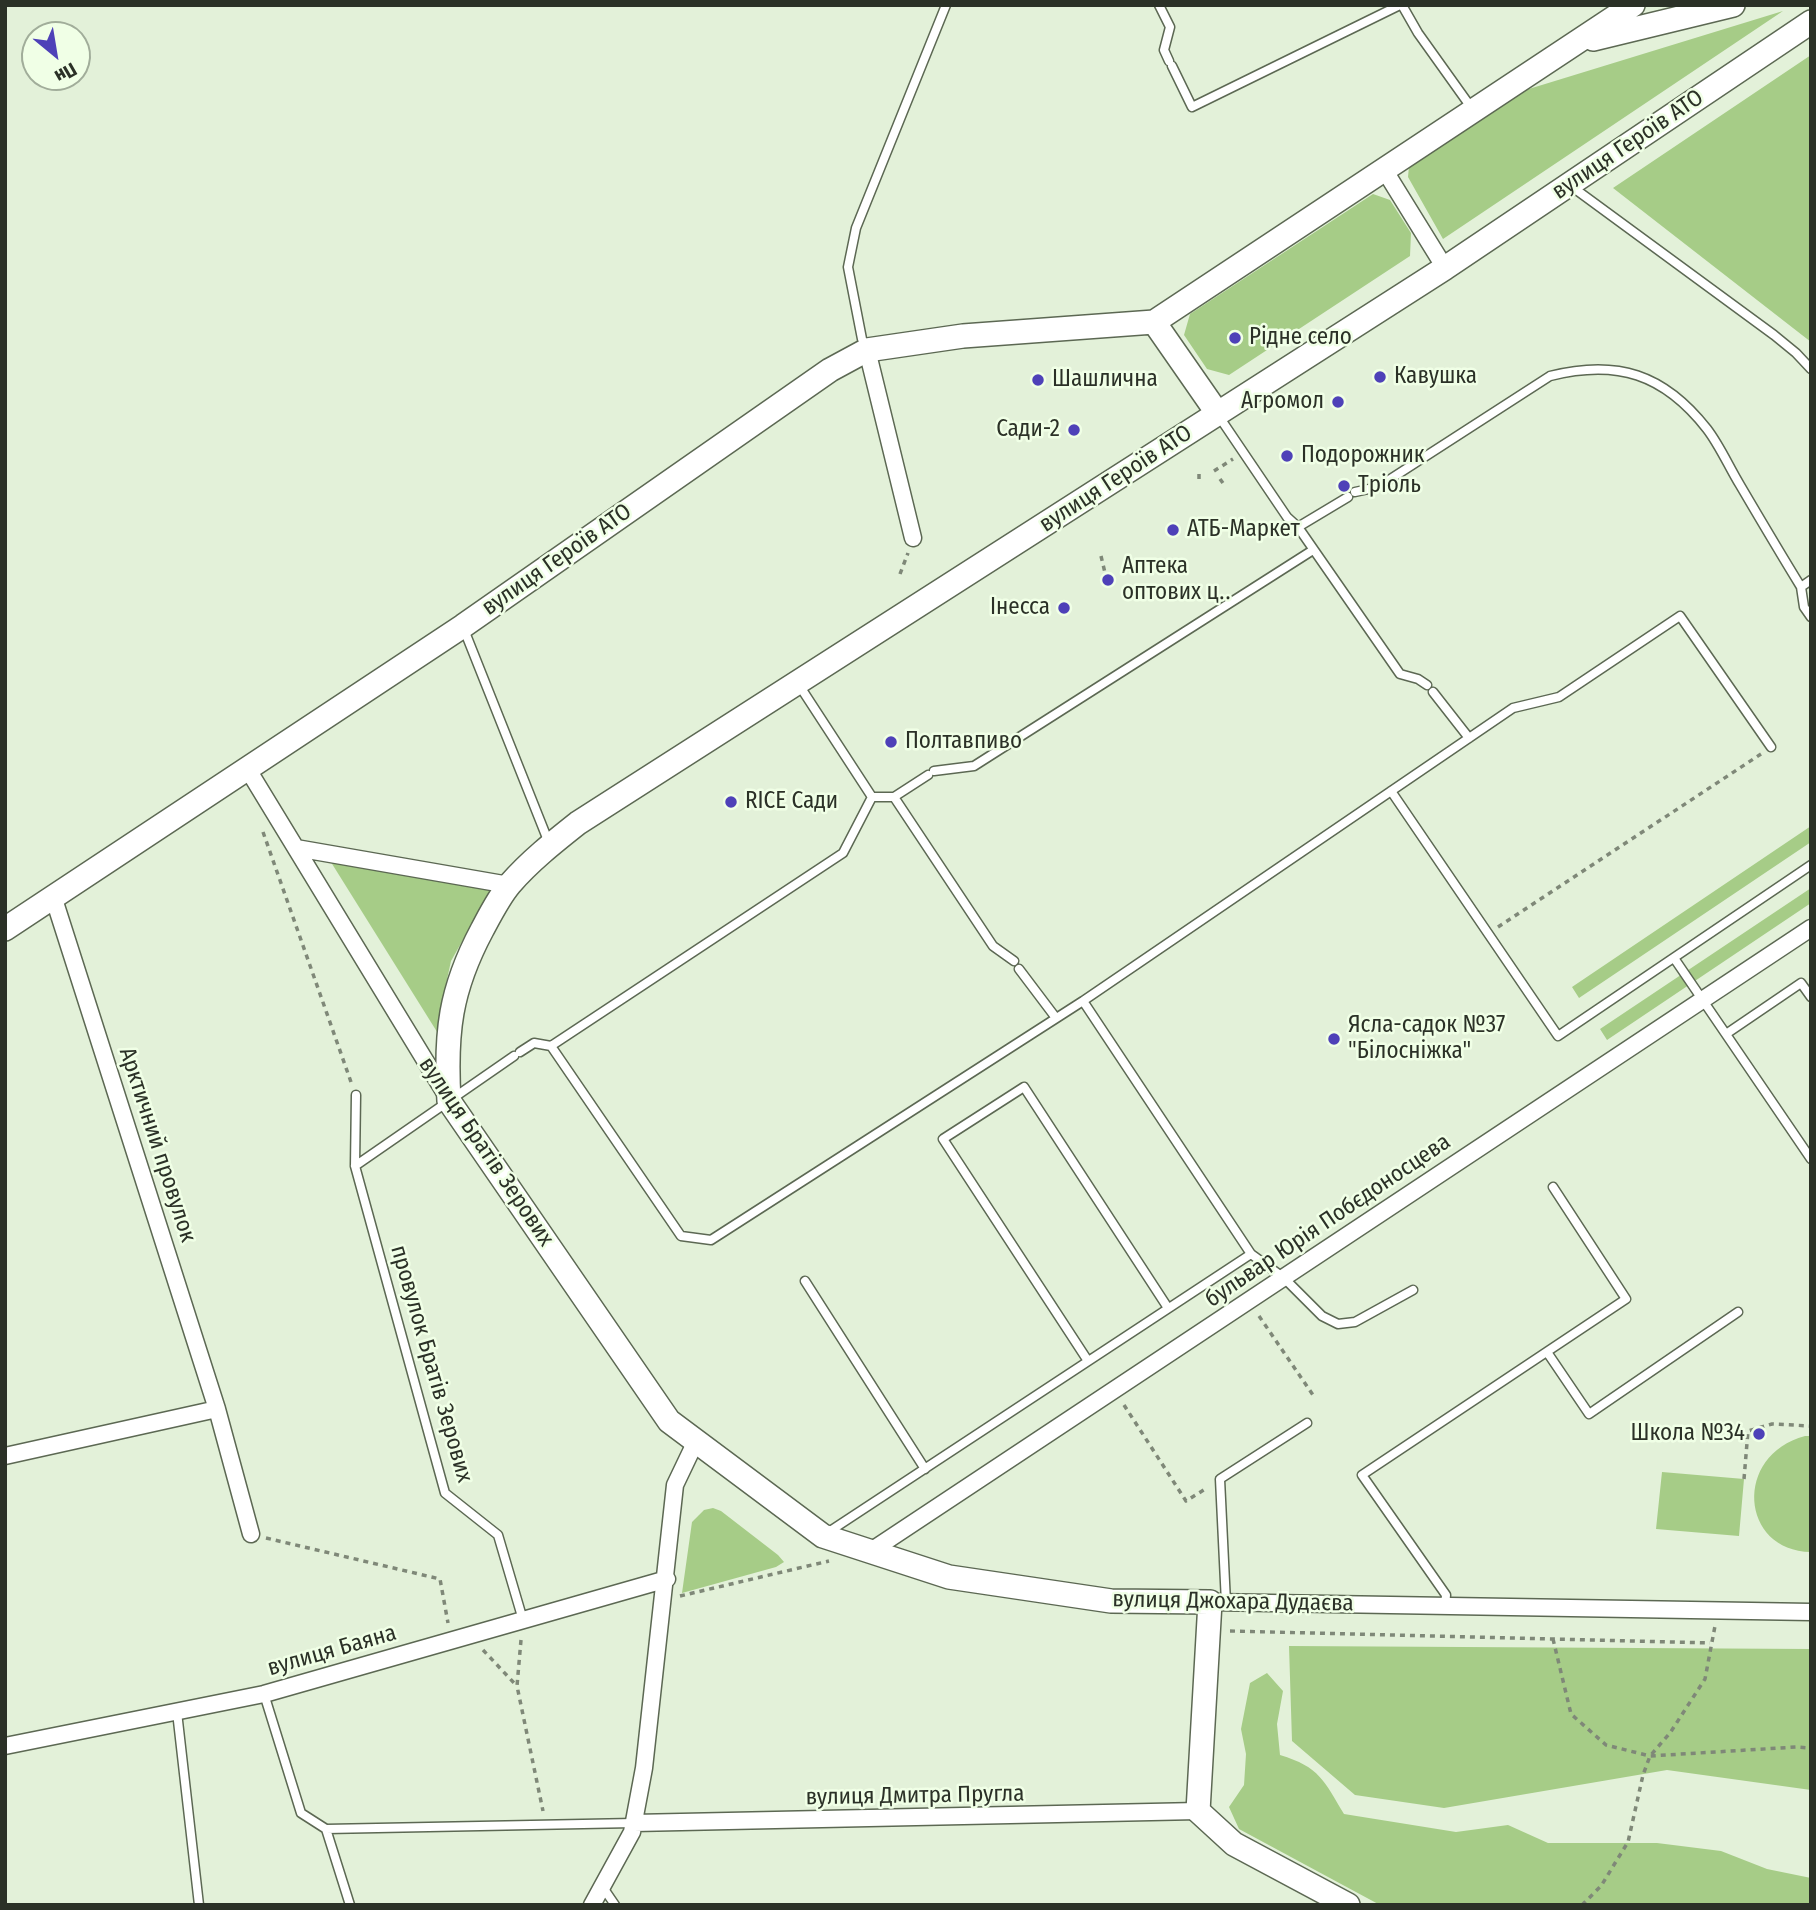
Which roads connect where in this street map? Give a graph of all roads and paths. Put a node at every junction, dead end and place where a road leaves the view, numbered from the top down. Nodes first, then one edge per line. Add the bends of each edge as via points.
1 (946, 5) edge
2 (1159, 5) edge
3 (1401, 5) edge
4 (1633, 5) edge
5 (1733, 5) edge
6 (1811, 22) edge
7 (1576, 43) junction
8 (1474, 111) junction
9 (1385, 171) junction
10 (1569, 184) junction
11 (1445, 268) junction
12 (1154, 322) junction
13 (867, 351) junction
14 (1811, 369) edge
15 (1217, 414) junction
16 (1243, 452) junction
17 (1214, 471) dead end
18 (1220, 478) dead end
19 (1225, 486) dead end
20 (1298, 527) junction
21 (913, 538) dead end
22 (1313, 550) junction
23 (1101, 556) dead end
24 (1106, 577) dead end
25 (1811, 580) edge
26 (1801, 587) junction
27 (1811, 617) edge
28 (463, 626) junction
29 (797, 683) junction
30 (1469, 738) junction
31 (1771, 747) joint
32 (247, 768) junction
33 (1391, 791) junction
34 (872, 797) junction
35 (894, 797) junction
36 (268, 801) junction
37 (550, 845) junction
38 (296, 848) junction
39 (1811, 865) edge
40 (509, 885) junction
41 (54, 895) junction
42 (1811, 928) edge
43 (5, 929) edge
44 (1488, 934) junction
45 (1674, 958) junction
46 (1811, 997) edge
47 (1703, 1000) junction
48 (1083, 1001) junction
49 (1056, 1018) junction
50 (1726, 1034) junction
51 (551, 1046) junction
52 (356, 1095) joint
53 (449, 1101) junction
54 (1811, 1159) edge
55 (355, 1166) junction
56 (1553, 1187) dead end
57 (1251, 1254) junction
58 (1284, 1278) junction
59 (805, 1281) dead end
60 (1413, 1290) dead end
61 (1249, 1301) junction
62 (1168, 1308) junction
63 (1738, 1312) dead end
64 (1547, 1352) junction
65 (1088, 1361) junction
66 (1114, 1390) junction
67 (1313, 1395) dead end
68 (217, 1409) junction
69 (1307, 1423) dead end
70 (1811, 1426) edge
71 (696, 1441) junction
72 (5, 1456) edge
73 (925, 1469) junction
74 (1220, 1479) junction
75 (1744, 1479) dead end
76 (251, 1535) joint
77 (822, 1536) junction
78 (871, 1551) junction
79 (836, 1560) dead end
80 (667, 1579) junction
81 (664, 1600) junction
82 (1218, 1602) junction
83 (1445, 1606) junction
84 (1720, 1611) junction
85 (1811, 1612) edge
86 (523, 1620) junction
87 (1208, 1630) junction
88 (469, 1636) junction
89 (1553, 1639) junction
90 (451, 1641) junction
91 (1710, 1643) junction
92 (495, 1645) dead end
93 (482, 1649) junction
94 (517, 1686) junction
95 (264, 1694) junction
96 (177, 1712) junction
97 (5, 1746) edge
98 (1811, 1748) edge
99 (1650, 1756) junction
100 (1198, 1811) junction
101 (634, 1824) junction
102 (546, 1825) junction
103 (326, 1829) junction
104 (602, 1886) junction
105 (199, 1905) edge
106 (350, 1905) edge
107 (592, 1905) edge
108 (615, 1905) edge
109 (1348, 1905) edge
110 (1582, 1905) edge

1 - 13 lane via 849,256 849,278
2 - 3 lane via 1170,27 1164,50 1192,107
3 - 8 lane
4 - 7 street, вулиця Героїв АТО
5 - 7 street
6 - 10 street, вулиця Героїв АТО
7 - 8 street, вулиця Героїв АТО
8 - 9 street, вулиця Героїв АТО
9 - 11 street
9 - 12 street, вулиця Героїв АТО
10 - 11 street, вулиця Героїв АТО
10 - 14 lane via 1774,335
11 - 15 street, вулиця Героїв АТО
12 - 13 street, вулиця Героїв АТО via 963,336
12 - 15 street, вулиця Героїв АТО
13 - 21 street
13 - 28 street, вулиця Героїв АТО via 830,370
15 - 16 lane
15 - 29 street, вулиця Героїв АТО
16 - 17 path
16 - 20 lane
18 - 19 path
20 - 22 lane
20 - 26 lane via 1351,494 1378,487 1550,376 1606,368 1638,374 1664,387 1688,408 1708,431
22 - 30 lane via 1400,674 1418,679 1430,689
22 - 35 lane via 974,766 931,773
23 - 24 path
25 - 26 lane
26 - 27 lane
28 - 32 street, вулиця Героїв АТО
28 - 37 lane
29 - 34 lane
29 - 37 street, вулиця Героїв АТО
30 - 31 lane via 1513,708 1559,697 1680,616
30 - 33 lane
31 - 44 path
32 - 36 street, вулиця Братів Зерових
32 - 41 street, вулиця Героїв АТО
33 - 44 lane
33 - 48 lane
34 - 35 lane
34 - 51 lane via 842,853
35 - 49 lane via 993,946 1017,965
36 - 38 street, вулиця Братів Зерових
36 - 52 path via 256,812
37 - 40 street, вулиця Героїв АТО
38 - 40 street
38 - 53 street, вулиця Братів Зерових
39 - 45 lane
40 - 53 street, вулиця Героїв АТО via 475,944 453,999
41 - 43 street, вулиця Героїв АТО
41 - 68 street, Арктичний провулок
42 - 47 street, бульвар Юрія Побєдоносцева
44 - 45 lane via 1558,1037
45 - 47 lane
46 - 50 lane via 1801,983
47 - 50 lane
47 - 58 street, бульвар Юрія Побєдоносцева
48 - 49 lane
48 - 57 lane
49 - 51 lane via 711,1240 681,1236
50 - 54 lane
51 - 53 lane via 534,1043
52 - 55 lane, провулок Братів Зерових
53 - 55 lane
53 - 71 street, вулиця Братів Зерових via 668,1421
55 - 86 lane, провулок Братів Зерових via 444,1493 498,1535
56 - 64 lane via 1626,1299
57 - 58 lane
57 - 62 lane
58 - 60 lane via 1322,1316 1338,1324 1355,1322
58 - 61 street, бульвар Юрія Побєдоносцева
59 - 73 lane
61 - 66 street, бульвар Юрія Побєдоносцева
61 - 67 path
62 - 65 lane
62 - 65 lane via 1024,1087 943,1139
63 - 64 lane via 1588,1413
64 - 83 lane via 1362,1475 1446,1595
65 - 73 lane
66 - 74 path via 1186,1501
66 - 78 street, бульвар Юрія Побєдоносцева
68 - 72 street
68 - 76 street, Арктичний провулок
69 - 74 lane
70 - 75 path via 1772,1424 1748,1431
71 - 77 street, вулиця Джохара Дудаєва
71 - 80 street via 675,1485
73 - 77 lane
74 - 82 lane
76 - 90 path via 440,1579
77 - 78 street, вулиця Джохара Дудаєва
78 - 82 street, вулиця Джохара Дудаєва via 949,1577 1111,1601
79 - 81 path
80 - 81 street
80 - 86 street, вулиця Баяна
81 - 101 street
82 - 83 street, вулиця Джохара Дудаєва
82 - 87 street
83 - 84 street, вулиця Джохара Дудаєва
84 - 85 street, вулиця Джохара Дудаєва
84 - 91 path
86 - 88 street, вулиця Баяна
86 - 94 path
87 - 89 path
87 - 100 street
88 - 90 street, вулиця Баяна
88 - 93 path
89 - 91 path
89 - 99 path via 1572,1714 1606,1745
90 - 95 street, вулиця Баяна
91 - 99 path via 1704,1679
92 - 93 path
93 - 94 path
94 - 102 path
95 - 96 street, вулиця Баяна
95 - 103 lane via 301,1813
96 - 97 street, вулиця Баяна
96 - 105 lane
98 - 99 path
99 - 110 path via 1628,1842 1601,1886
100 - 101 street, вулиця Дмитра Пругла
100 - 109 street via 1234,1844
101 - 102 lane
101 - 104 street
102 - 103 lane
103 - 106 lane
104 - 107 street
104 - 108 lane

